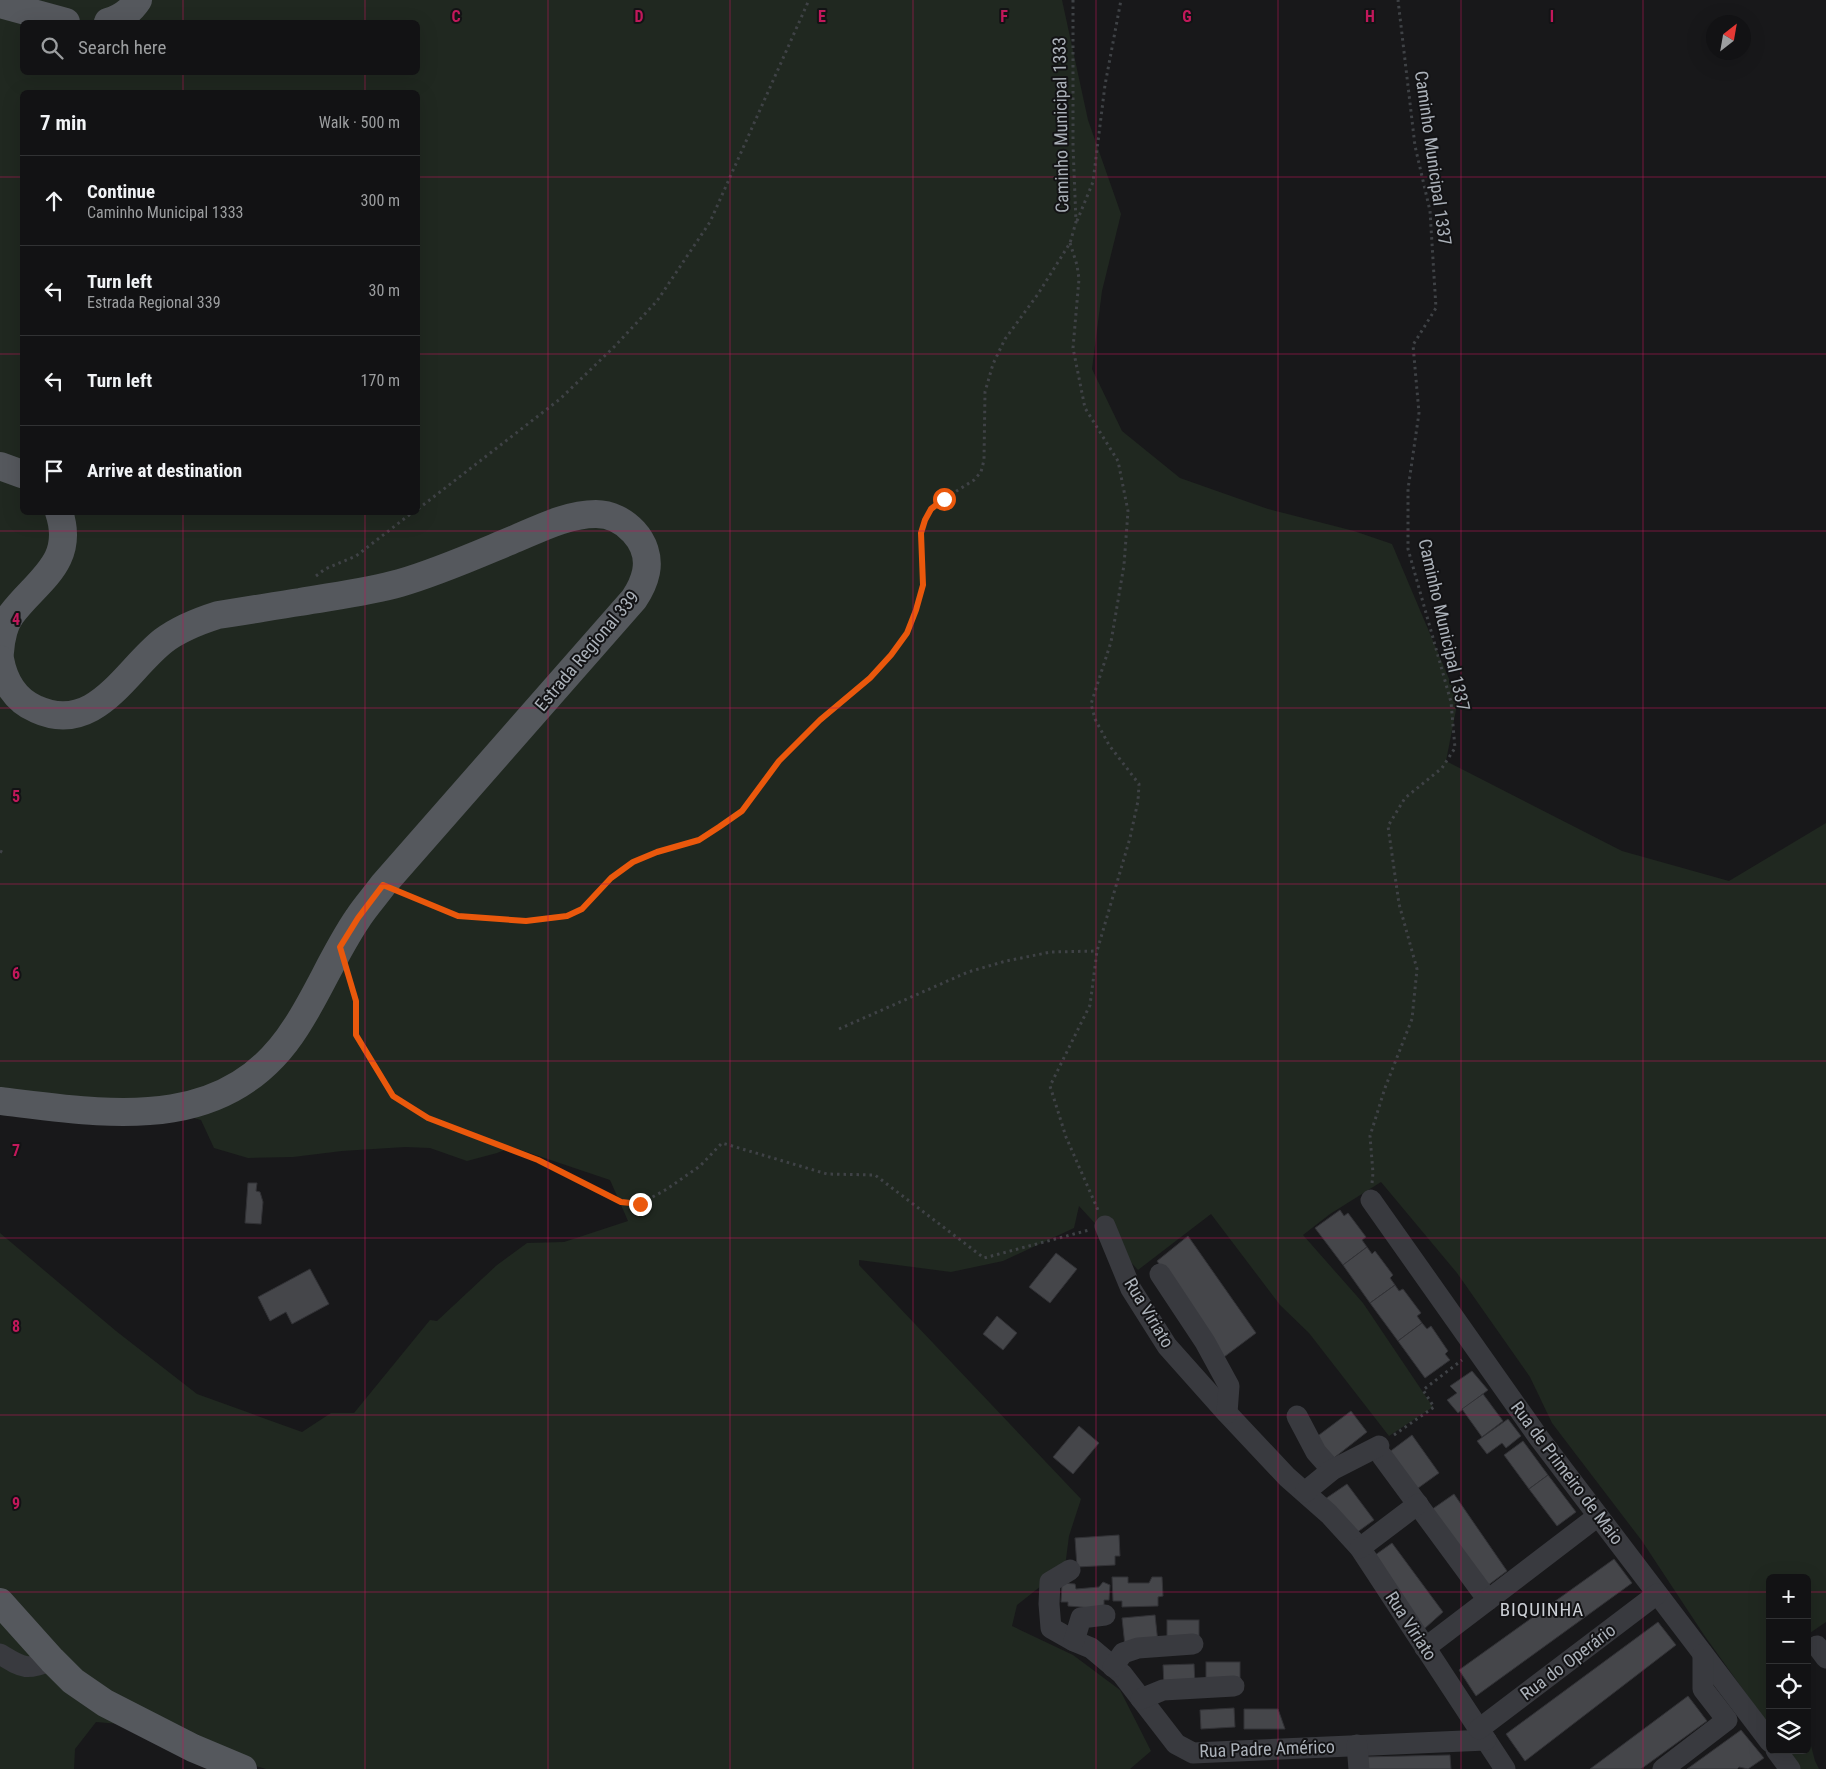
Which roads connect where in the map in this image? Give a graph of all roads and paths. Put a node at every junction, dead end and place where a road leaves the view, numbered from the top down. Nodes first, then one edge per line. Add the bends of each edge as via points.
1 (138, 0) edge
2 (809, 0) edge
3 (1073, 0) edge
4 (1121, 0) edge
5 (1398, 0) edge
6 (0, 4) edge
7 (59, 20) edge
8 (113, 20) edge
9 (1076, 222) junction
10 (1070, 243) junction
11 (0, 466) edge
12 (20, 473) edge
13 (420, 507) edge
14 (60, 515) edge
15 (409, 515) edge
16 (300, 602) junction
17 (0, 652) edge
18 (0, 659) edge
19 (383, 885) junction
20 (340, 947) junction
21 (1098, 951) junction
22 (839, 1029) dead end
23 (0, 1101) edge
24 (1371, 1200) joint
25 (1105, 1226) junction
26 (1160, 1274) dead end
27 (1477, 1349) junction
28 (1227, 1413) junction
29 (1297, 1416) dead end
30 (1381, 1451) junction
31 (1332, 1470) junction
32 (1305, 1492) junction
33 (1418, 1504) junction
34 (1598, 1516) junction
35 (1360, 1548) junction
36 (1070, 1570) dead end
37 (1658, 1594) junction
38 (1488, 1600) junction
39 (0, 1602) edge
40 (1105, 1615) dead end
41 (1074, 1641) junction
42 (1193, 1644) dead end
43 (1425, 1648) junction
44 (0, 1654) edge
45 (1703, 1654) junction
46 (52, 1660) junction
47 (1113, 1667) junction
48 (1234, 1686) dead end
49 (1140, 1699) junction
50 (1482, 1735) junction
51 (1766, 1737) edge
52 (1357, 1745) junction
53 (1779, 1754) edge
54 (243, 1769) edge
55 (1359, 1769) edge
56 (1505, 1769) edge
57 (1662, 1769) edge
58 (1790, 1769) edge

1 - 8 main road via 123,16
2 - 13 path via 710,222 657,301 560,399
3 - 9 path, Caminho Municipal 1333
4 - 9 path via 1105,85 1094,182
5 - 24 path, Caminho Municipal 1337 via 1415,146 1430,211 1436,308 1414,345 1420,413 1408,489 1408,549 1452,702 1455,748 1442,768 1405,798 1388,826 1399,904 1417,969 1412,1018 1370,1136
6 - 7 main road
9 - 10 path, Caminho Municipal 1333
10 - 19 path, Caminho Municipal 1333 via 1005,339 993,364 985,392 981,472 931,509 925,520 921,533 923,585 907,633 870,678 820,720 779,761 742,811 699,840 633,862 611,878 582,909 567,916 526,921 458,916
10 - 21 path via 1078,279 1073,348 1085,408 1118,461 1128,511 1124,565 1111,642 1091,704 1109,745 1139,784 1130,838
11 - 12 main road
14 - 17 main road via 64,538 61,552 44,580 10,616 1,637
15 - 16 path via 356,556 325,568 306,586
16 - 18 main road, Estrada Regional 339 via 196,622 148,653 105,699 75,714 45,713 22,701 3,676
16 - 19 main road, Estrada Regional 339 via 400,583 581,515 597,514 622,520 633,530 646,556 647,570 634,599
19 - 20 main road, Estrada Regional 339
20 - 23 main road, Estrada Regional 339 via 284,1044 261,1068 216,1097 177,1109 139,1113
20 - 25 path via 356,1001 356,1035 393,1096 428,1118 538,1160 621,1202 640,1204 667,1189 700,1166 722,1143 827,1174 875,1175 984,1258
21 - 22 path via 1051,952 968,972
21 - 25 path via 1090,1005 1050,1086 1066,1137
24 - 27 street, Rua de Primeiro de Maio
25 - 28 street, Rua Viriato via 1131,1289 1167,1346
26 - 28 street, Rua Viriato via 1205,1342 1229,1386
27 - 30 path via 1423,1390 1434,1407
27 - 34 street, Rua de Primeiro de Maio
28 - 32 street, Rua Viriato
29 - 31 street via 1316,1452
30 - 31 street
30 - 33 street
31 - 32 street
32 - 35 street, Rua Viriato
33 - 35 street
33 - 38 street
34 - 37 street, Rua de Primeiro de Maio
34 - 38 street
35 - 43 street, Rua Viriato
36 - 41 street, Rua Padre Américo via 1050,1582 1049,1604 1051,1628
37 - 45 street, Rua de Primeiro de Maio
37 - 50 street, Rua do Operário
38 - 43 street
39 - 46 main road
40 - 41 street via 1081,1618
41 - 47 street, Rua Padre Américo via 1091,1648
42 - 47 street via 1138,1648 1123,1653
43 - 50 street, Rua Viriato
44 - 46 street via 18,1665 31,1668
45 - 51 street, Rua de Primeiro de Maio
45 - 57 street via 1703,1689 1727,1720
46 - 54 main road via 73,1681 105,1703 192,1748
47 - 49 street, Rua Padre Américo
48 - 49 street via 1163,1690
49 - 52 street, Rua Padre Américo via 1176,1744 1193,1753
50 - 52 street, Rua Padre Américo
50 - 56 street, Rua Viriato
52 - 55 street, Rua Padre Américo
53 - 58 street

